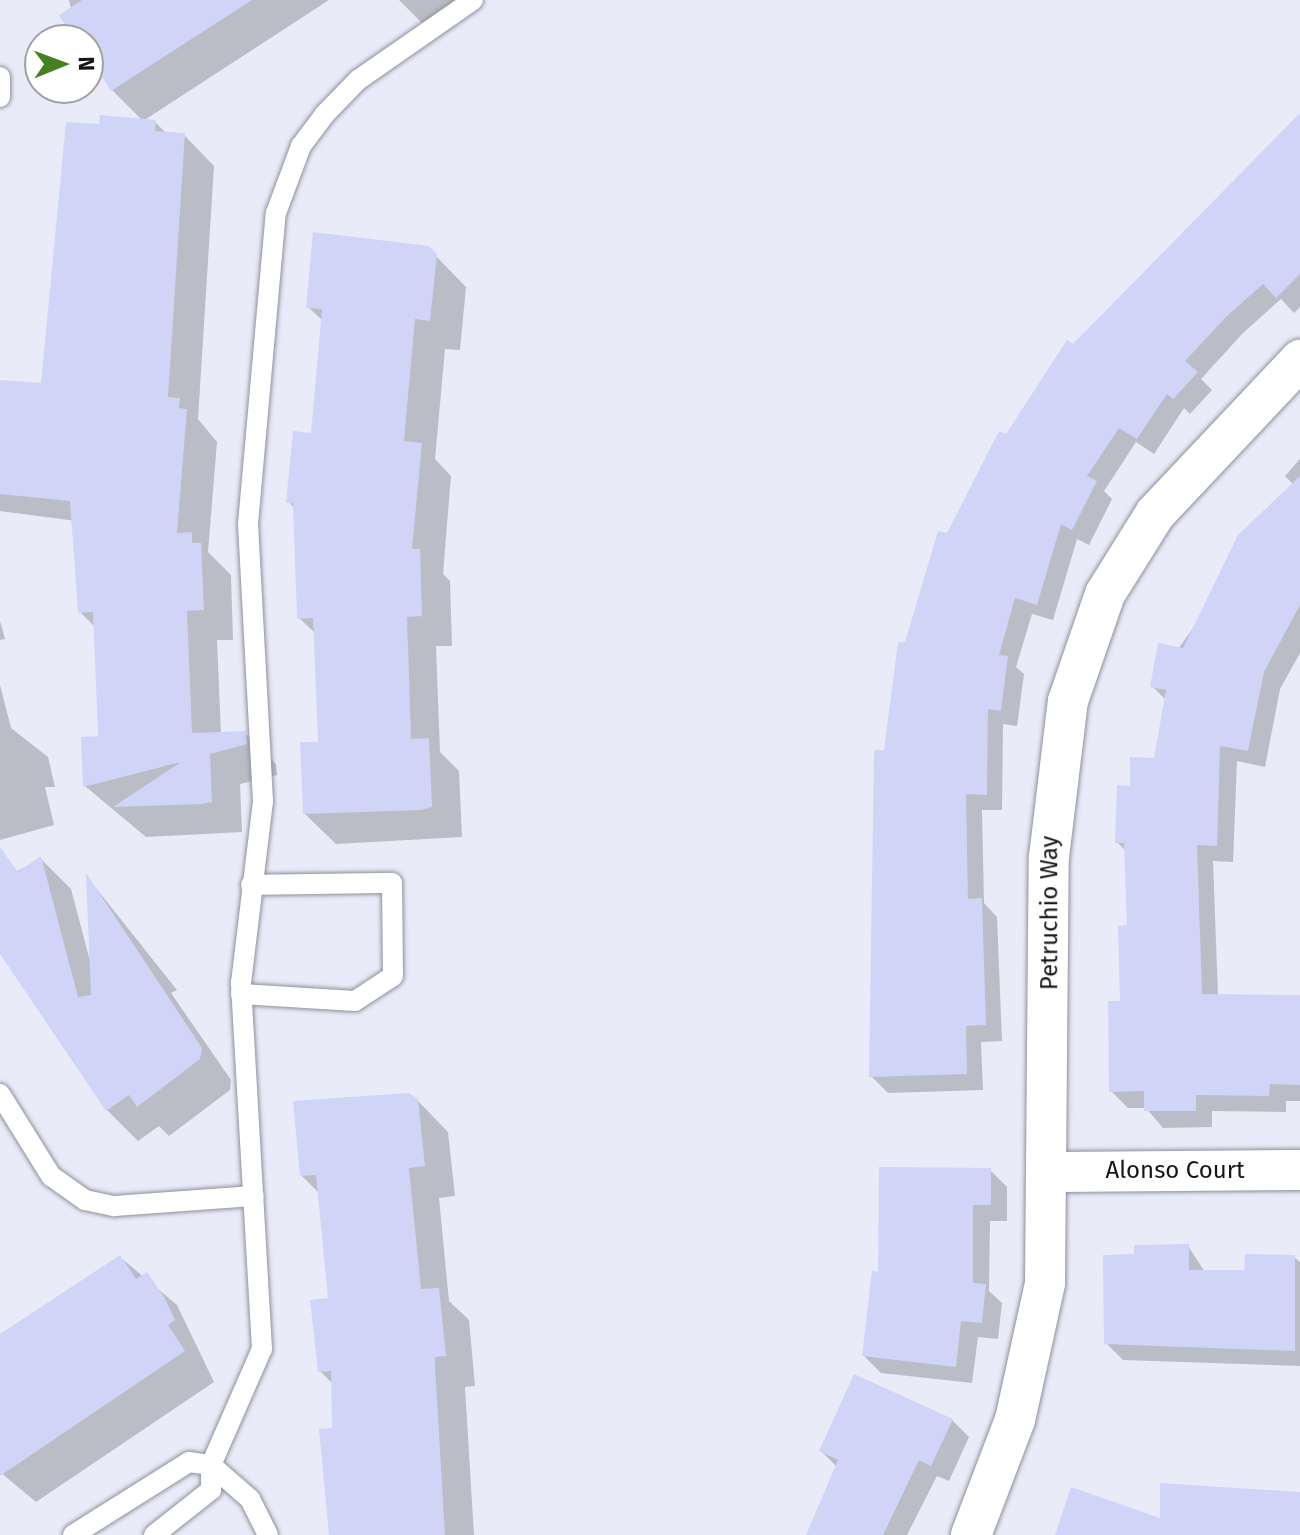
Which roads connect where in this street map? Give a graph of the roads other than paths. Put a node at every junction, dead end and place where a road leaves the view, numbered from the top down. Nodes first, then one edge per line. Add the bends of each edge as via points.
1 (473, 0) edge
2 (0, 77) edge
3 (0, 97) edge
4 (1300, 360) edge
5 (251, 885) junction
6 (241, 994) junction
7 (0, 1094) edge
8 (1300, 1170) edge
9 (1050, 1172) junction
10 (254, 1196) junction
11 (211, 1465) junction
12 (73, 1535) edge
13 (154, 1535) edge
14 (268, 1535) edge
15 (971, 1535) edge

1 - 5 lane via 358,80 324,115 301,146 276,213 248,524 263,801
2 - 3 lane
4 - 9 street, Petruchio Way via 1155,514 1105,594 1082,653 1051,805
5 - 6 lane
5 - 6 lane via 392,883 393,976 355,1001
6 - 10 lane
7 - 10 lane via 51,1176 85,1200 114,1206
8 - 9 street, Alonso Court
9 - 15 street, Petruchio Way via 1037,1333 1015,1420
10 - 11 lane via 262,1349
11 - 12 lane via 189,1462
11 - 13 lane via 211,1490
11 - 14 lane via 250,1499

